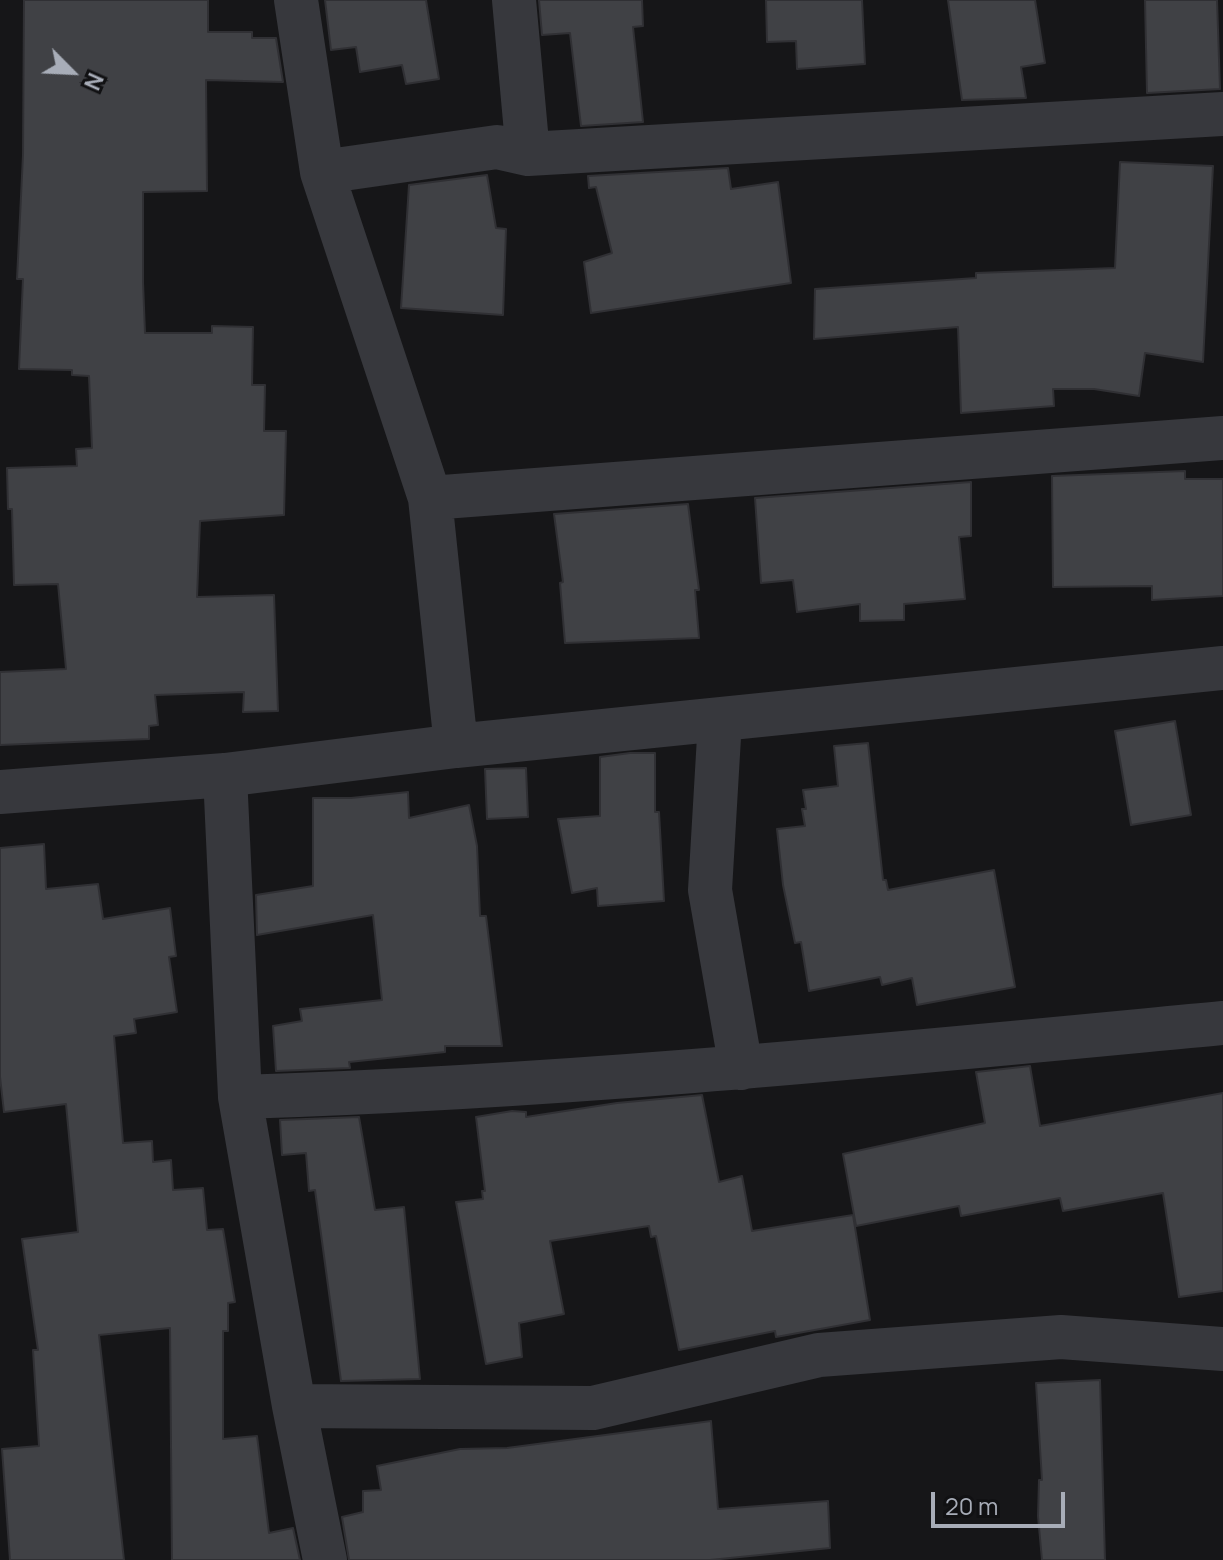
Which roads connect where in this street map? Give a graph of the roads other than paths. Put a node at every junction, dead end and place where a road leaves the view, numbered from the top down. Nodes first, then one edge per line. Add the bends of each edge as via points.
1 (296, 0) edge
2 (514, 0) edge
3 (1223, 114) edge
4 (528, 154) junction
5 (322, 172) junction
6 (1223, 438) edge
7 (430, 498) junction
8 (1223, 668) edge
9 (720, 720) junction
10 (456, 746) junction
11 (225, 775) junction
12 (0, 792) edge
13 (1223, 1023) edge
14 (741, 1068) junction
15 (240, 1097) junction
16 (1223, 1349) edge
17 (294, 1406) junction
18 (325, 1560) edge

1 - 5 street
2 - 4 street
3 - 4 street
4 - 5 street via 497,147
5 - 7 street
6 - 7 street
7 - 10 street
8 - 9 street
9 - 10 street
9 - 14 street via 710,890
10 - 11 street
11 - 12 street
11 - 15 street
13 - 14 street
14 - 15 street via 408,1092
15 - 17 street
16 - 17 street via 1061,1337 819,1355 593,1408
17 - 18 street

